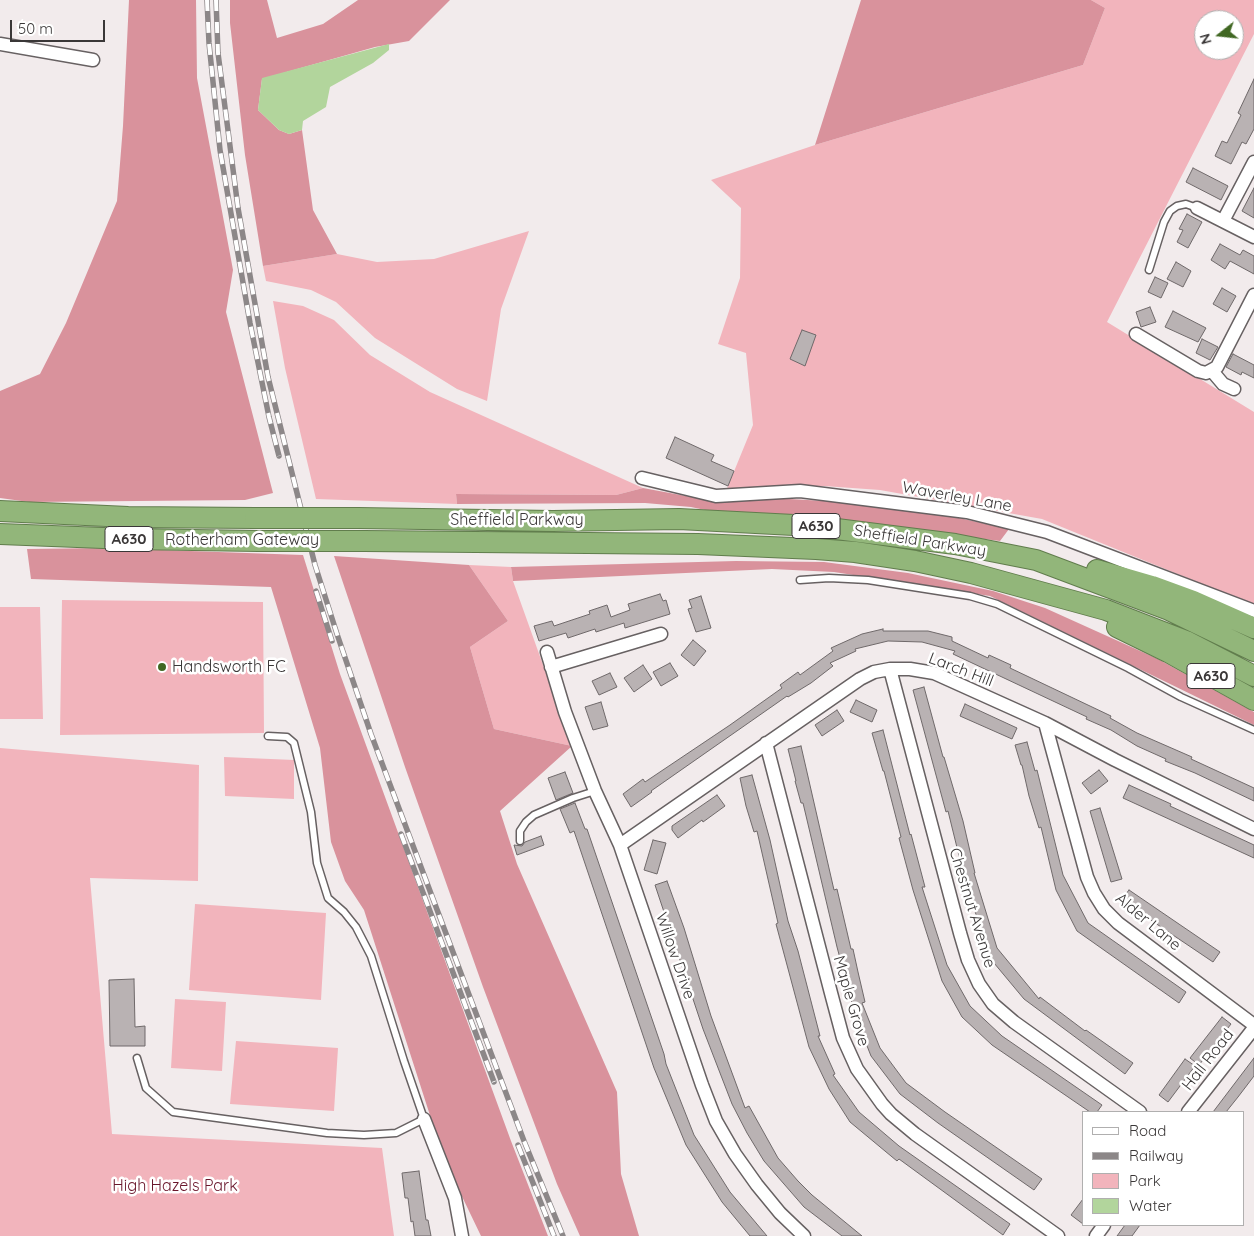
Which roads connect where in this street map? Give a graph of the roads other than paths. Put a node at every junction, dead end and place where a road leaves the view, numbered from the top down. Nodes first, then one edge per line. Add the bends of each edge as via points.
1 (0, 44) edge
2 (93, 60) dead end
3 (1254, 162) edge
4 (1197, 208) joint
5 (1223, 221) junction
6 (1254, 238) edge
7 (1149, 270) dead end
8 (1254, 295) edge
9 (1136, 334) dead end
10 (1212, 371) junction
11 (1234, 389) dead end
12 (642, 478) dead end
13 (0, 511) edge
14 (358, 518) joint
15 (0, 534) edge
16 (364, 540) joint
17 (1036, 560) junction
18 (800, 580) dead end
19 (1027, 588) junction
20 (1254, 610) edge
21 (1254, 628) edge
22 (661, 634) dead end
23 (1254, 651) edge
24 (547, 652) dead end
25 (551, 666) junction
26 (890, 669) junction
27 (1254, 676) edge
28 (1254, 700) edge
29 (1045, 723) junction
30 (1254, 730) edge
31 (268, 736) dead end
32 (766, 743) junction
33 (595, 791) junction
34 (1254, 829) edge
35 (520, 841) dead end
36 (620, 845) junction
37 (1254, 1027) edge
38 (138, 1058) dead end
39 (1139, 1111) edge
40 (1189, 1111) edge
41 (424, 1119) junction
42 (462, 1236) edge
43 (804, 1236) edge
44 (1058, 1236) edge

1 - 2 street
3 - 5 street
4 - 5 street
4 - 7 lane via 1186,204 1170,211
5 - 6 street
8 - 10 street
9 - 10 street via 1198,370
10 - 11 street via 1223,384
12 - 20 street, Waverley Lane via 716,496 800,491 967,512 1047,532
13 - 14 highway, Rotherham Gateway / A630, bridge via 128,517
14 - 17 highway, Sheffield Parkway / A630 via 679,520 813,526 954,544
15 - 16 highway, Rotherham Gateway / A630, bridge via 258,541
16 - 19 highway, Sheffield Parkway / A630 via 698,544 816,549 915,561
17 - 21 highway, A630 via 1095,570 1152,586
17 - 23 highway, Sheffield Parkway / A630 via 1170,610
18 - 30 lane via 868,580 970,596 997,604 1181,697
19 - 27 highway, Sheffield Parkway / A630 via 1106,610 1186,641
19 - 28 highway, A630 via 1168,652
22 - 25 street
24 - 25 street, Willow Drive
25 - 33 street, Willow Drive
26 - 29 street, Larch Hill via 934,673
26 - 32 street, Larch Hill via 860,679
26 - 39 street, Chestnut Avenue via 960,933 979,984 994,1004 1014,1022
29 - 34 street, Larch Hill
29 - 37 street, Alder Lane via 1087,877 1104,909
31 - 41 lane via 294,742 325,891 356,927 371,956
32 - 36 street, Larch Hill
32 - 44 street, Maple Grove via 835,1010 857,1069 873,1094 915,1134
33 - 35 lane via 534,815 520,831
33 - 36 street, Willow Drive
36 - 43 street, Willow Drive via 716,1121 757,1185 780,1214
37 - 40 street, Hall Road
38 - 41 lane via 146,1088 173,1112 364,1135 396,1133
41 - 42 street via 455,1198

